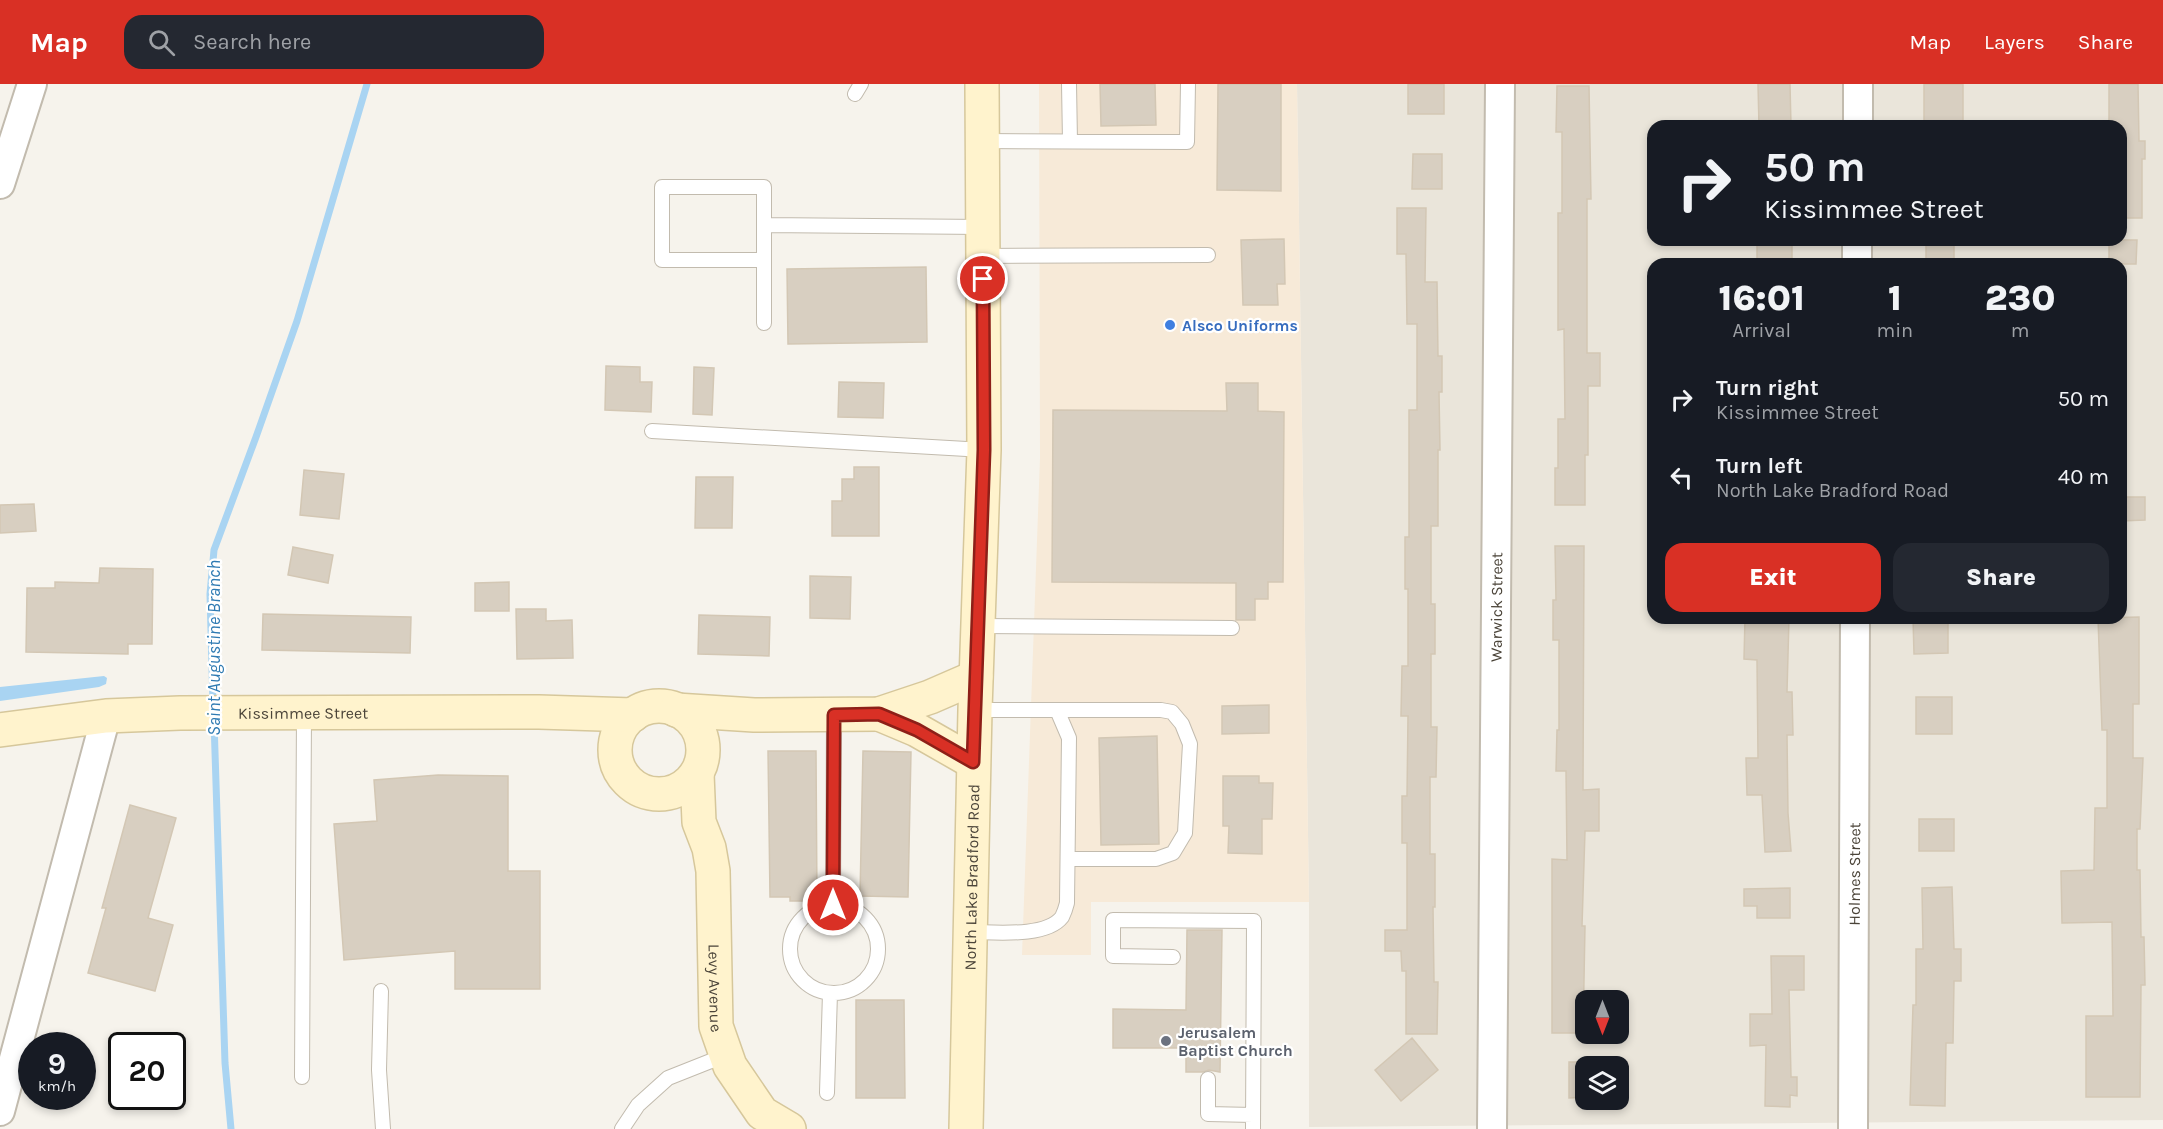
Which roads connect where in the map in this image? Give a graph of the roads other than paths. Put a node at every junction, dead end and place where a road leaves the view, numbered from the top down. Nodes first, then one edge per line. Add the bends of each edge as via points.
1 (32, 84) edge
2 (982, 84) edge
3 (1069, 84) edge
4 (1188, 84) edge
5 (1500, 84) edge
6 (1858, 84) edge
7 (1858, 120) edge
8 (982, 141) junction
9 (1070, 141) junction
10 (0, 184) edge
11 (764, 225) junction
12 (983, 242) junction
13 (1208, 255) dead end
14 (764, 260) junction
15 (764, 323) dead end
16 (652, 431) dead end
17 (984, 450) junction
18 (1856, 624) edge
19 (977, 626) junction
20 (1232, 628) dead end
21 (976, 677) junction
22 (676, 710) junction
23 (975, 710) junction
24 (1057, 710) junction
25 (304, 712) junction
26 (573, 714) junction
27 (879, 714) junction
28 (633, 715) junction
29 (754, 715) junction
30 (834, 715) junction
31 (106, 716) junction
32 (0, 730) edge
33 (615, 757) junction
34 (973, 762) junction
35 (699, 767) junction
36 (657, 794) junction
37 (699, 822) junction
38 (1068, 860) junction
39 (833, 905) junction
40 (970, 932) junction
41 (1173, 957) dead end
42 (381, 992) dead end
43 (830, 993) junction
44 (726, 1055) junction
45 (302, 1077) dead end
46 (1208, 1079) dead end
47 (827, 1093) dead end
48 (0, 1112) edge
49 (1253, 1122) edge
50 (383, 1129) edge
51 (622, 1129) edge
52 (789, 1129) edge
53 (966, 1129) edge
54 (1492, 1129) edge
55 (1853, 1129) edge

1 - 10 street
2 - 8 street, North Lake Bradford Road
3 - 9 lane
4 - 9 lane via 1187,142
5 - 54 street, Warwick Street
6 - 7 street
8 - 9 lane
8 - 12 street, North Lake Bradford Road
11 - 12 lane
11 - 14 lane
11 - 14 lane via 764,187 662,187 662,260
12 - 13 lane
12 - 17 street, North Lake Bradford Road
14 - 15 lane
16 - 17 lane
17 - 19 street, North Lake Bradford Road
18 - 55 street, Holmes Street
19 - 20 lane
19 - 21 street, North Lake Bradford Road
21 - 23 street, North Lake Bradford Road
21 - 27 street
22 - 28 street via 662,706
22 - 29 street
22 - 35 street via 699,730 703,745
23 - 24 lane
23 - 34 street, North Lake Bradford Road
24 - 38 lane via 1069,738
24 - 38 lane via 1172,712 1190,744 1185,833 1173,853 1156,859
25 - 26 street, Kissimmee Street
25 - 31 street, Kissimmee Street
25 - 45 lane
26 - 28 street, Kissimmee Street
26 - 33 street via 593,729
27 - 30 street
27 - 34 street via 917,730
28 - 33 street via 618,733
29 - 30 street
29 - 35 street via 725,734
30 - 39 lane
31 - 32 street, Kissimmee Street
31 - 48 street
33 - 36 street via 630,783
34 - 40 street, North Lake Bradford Road
35 - 36 street via 686,785
35 - 37 street, Levy Avenue
36 - 37 street, Levy Avenue via 675,802
37 - 44 street, Levy Avenue via 713,871 716,1026
38 - 40 lane via 1067,903 1062,917 1041,930
39 - 43 lane via 806,916 796,927 790,948 795,969 803,981
39 - 43 lane via 847,907 870,924 878,951 872,971 857,987
40 - 53 street, North Lake Bradford Road
41 - 49 lane via 1113,956 1113,920 1254,921
42 - 50 lane via 379,1070
43 - 47 lane
44 - 51 lane via 668,1078 639,1105
44 - 52 street, Levy Avenue via 762,1113
46 - 49 lane via 1208,1114

